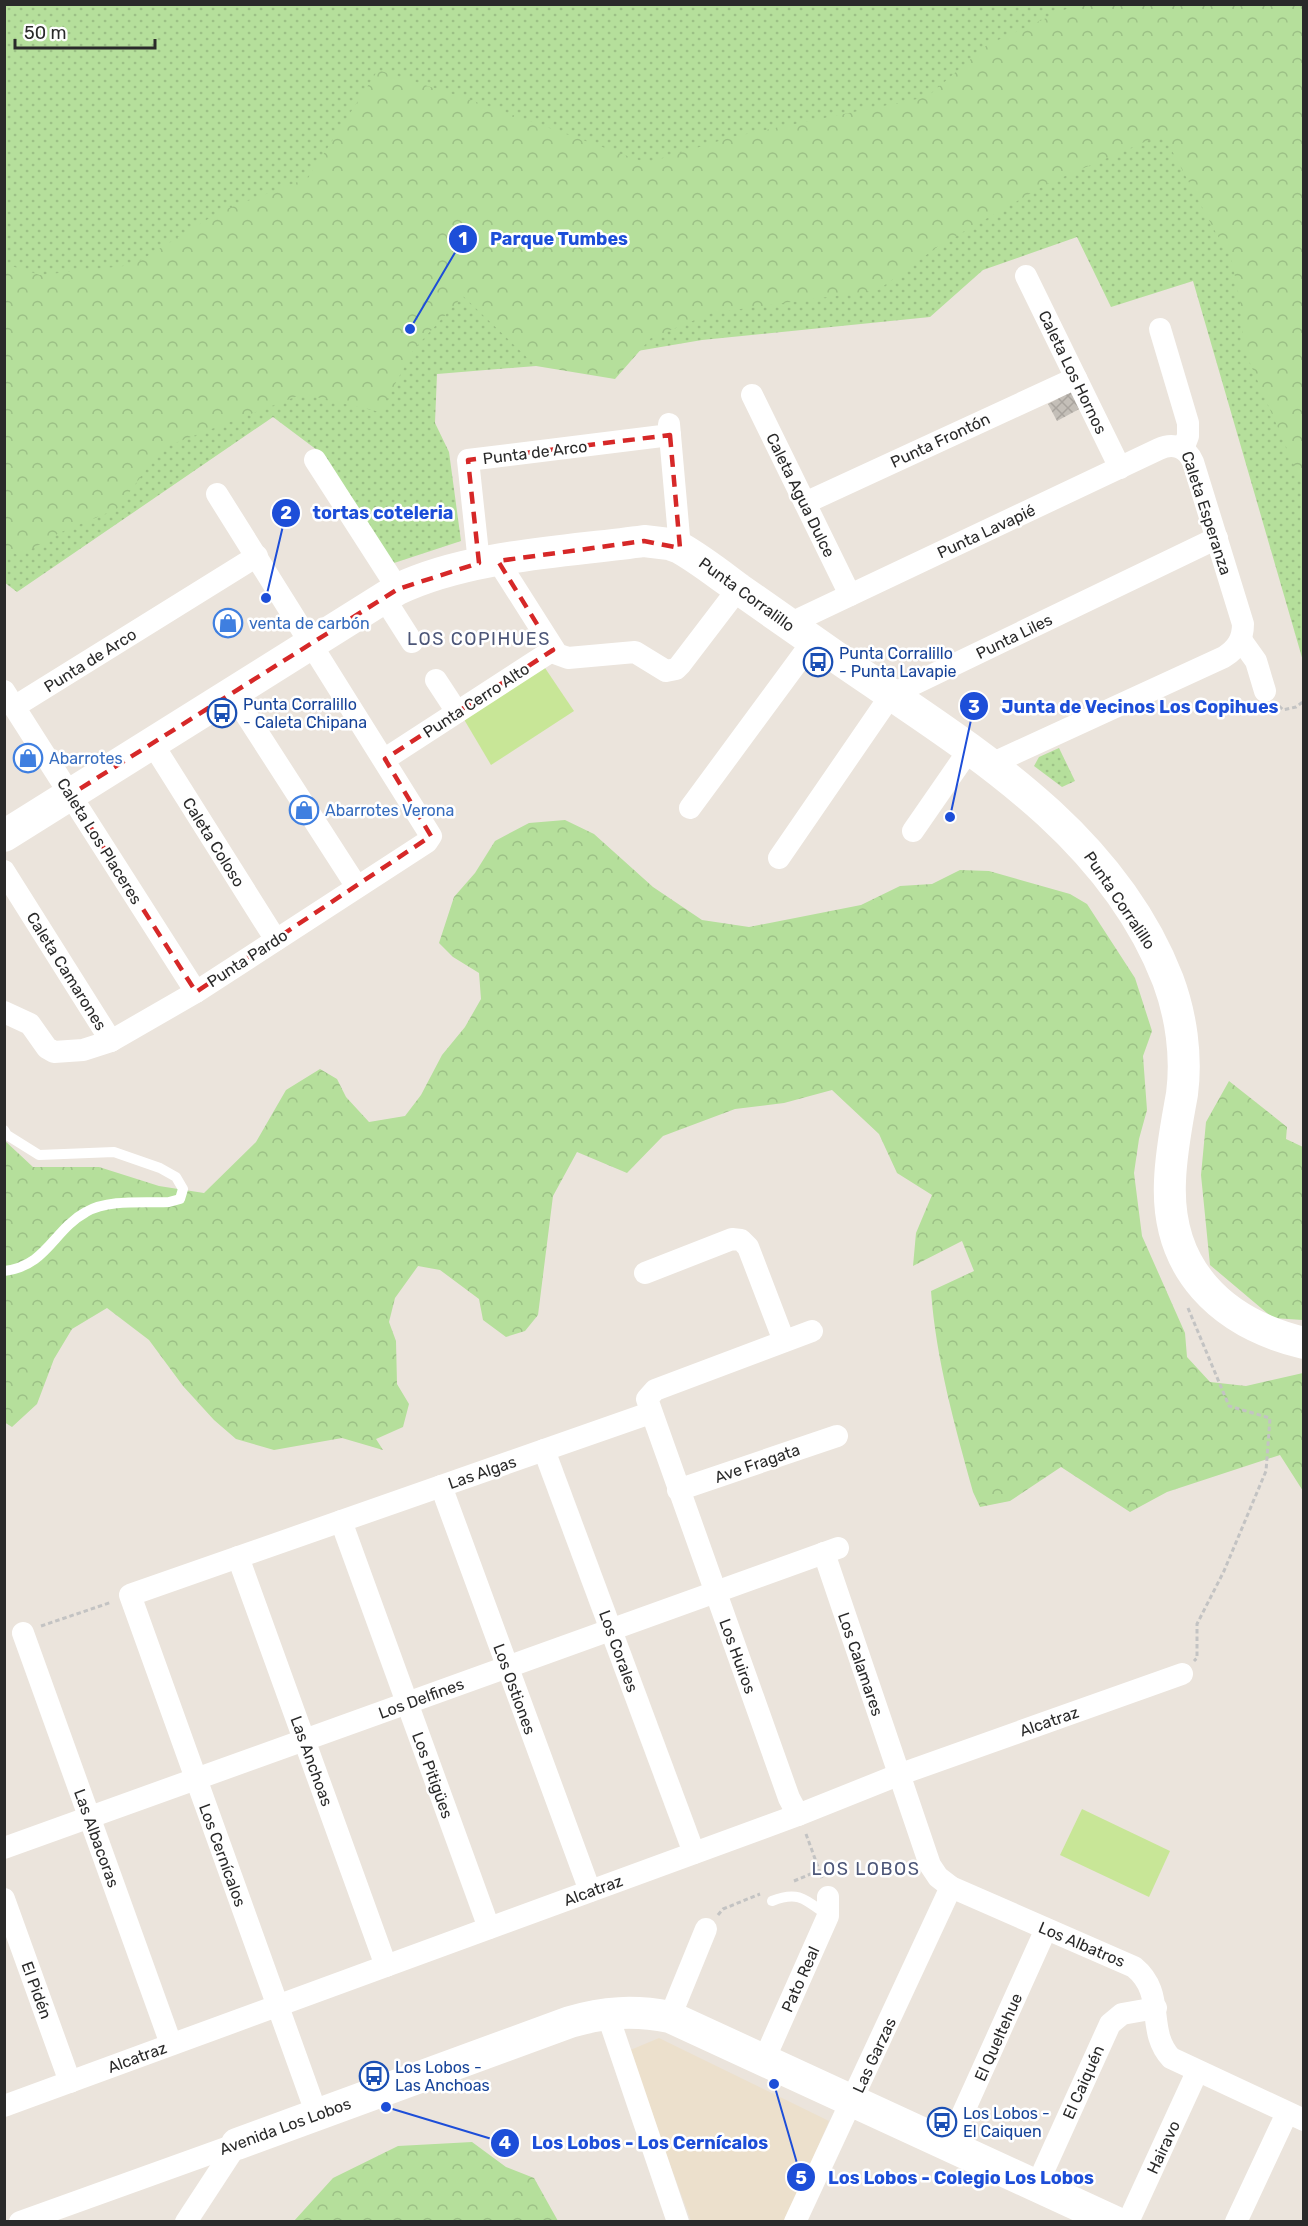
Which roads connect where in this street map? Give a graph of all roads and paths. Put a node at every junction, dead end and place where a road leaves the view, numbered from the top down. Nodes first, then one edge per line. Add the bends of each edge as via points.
1 (1026, 276) dead end
2 (1160, 329) dead end
3 (1076, 378) junction
4 (752, 394) dead end
5 (1183, 449) junction
6 (315, 460) dead end
7 (1120, 468) junction
8 (217, 494) dead end
9 (805, 503) junction
10 (1216, 538) junction
11 (680, 548) junction
12 (256, 556) junction
13 (489, 562) junction
14 (738, 589) junction
15 (391, 593) junction
16 (850, 595) junction
17 (801, 632) junction
18 (1241, 640) junction
19 (412, 642) dead end
20 (312, 643) junction
21 (553, 650) junction
22 (436, 680) dead end
23 (1265, 692) dead end
24 (232, 693) junction
25 (891, 695) junction
26 (9, 699) edge
27 (457, 712) junction
28 (152, 743) junction
29 (979, 758) junction
30 (385, 759) junction
31 (70, 795) junction
32 (690, 808) dead end
33 (913, 831) dead end
34 (4, 836) edge
35 (779, 858) dead end
36 (4, 871) edge
37 (357, 887) junction
38 (276, 940) junction
39 (196, 992) junction
40 (4, 1012) edge
41 (111, 1041) junction
42 (4, 1130) edge
43 (4, 1271) edge
44 (645, 1273) dead end
45 (1186, 1304) dead end
46 (812, 1331) dead end
47 (784, 1341) junction
48 (1304, 1343) edge
49 (650, 1413) junction
50 (837, 1436) dead end
51 (544, 1450) junction
52 (441, 1486) junction
53 (678, 1490) junction
54 (341, 1521) junction
55 (831, 1550) joint
56 (238, 1557) junction
57 (715, 1592) junction
58 (130, 1595) junction
59 (611, 1630) junction
60 (23, 1633) joint
61 (507, 1667) junction
62 (1182, 1674) joint
63 (407, 1703) junction
64 (304, 1740) junction
65 (898, 1775) junction
66 (196, 1779) junction
67 (798, 1815) junction
68 (90, 1818) junction
69 (4, 1848) edge
70 (694, 1853) junction
71 (951, 1887) junction
72 (590, 1891) junction
73 (4, 1899) edge
74 (772, 1901) dead end
75 (828, 1906) junction
76 (489, 1928) junction
77 (706, 1929) dead end
78 (1046, 1929) junction
79 (386, 1966) junction
80 (278, 2006) junction
81 (1156, 2008) junction
82 (607, 2013) junction
83 (670, 2017) junction
84 (171, 2044) junction
85 (764, 2060) junction
86 (1197, 2072) junction
87 (70, 2082) junction
88 (854, 2100) junction
89 (4, 2106) edge
90 (317, 2115) junction
91 (1295, 2116) edge
92 (237, 2144) junction
93 (949, 2144) junction
94 (1037, 2185) junction
95 (58, 2214) edge
96 (20, 2222) edge
97 (186, 2222) edge
98 (678, 2222) edge
99 (795, 2222) edge
100 (1115, 2222) edge
101 (1128, 2222) edge
102 (1236, 2222) edge

1 - 3 street, Caleta Los Hornos
2 - 5 street, Caleta Esperanza via 1188,423
3 - 7 street, Caleta Los Hornos
3 - 9 street, Punta Frontón
4 - 9 street, Caleta Agua Dulce
5 - 7 street, Punta Lavapié via 1164,446
5 - 10 street, Caleta Esperanza via 1193,462
6 - 15 street
7 - 16 street, Punta Lavapié
8 - 12 street
9 - 16 street, Caleta Agua Dulce
10 - 18 street, Caleta Esperanza via 1243,624
10 - 25 street, Punta Liles
11 - 13 street, Punta Corralillo via 644,541
11 - 13 street, Punta de Arco via 669,430 468,460
11 - 14 street, Punta Corralillo
12 - 20 street
12 - 26 street, Punta de Arco
13 - 15 street, Punta Corralillo via 436,573
13 - 21 street
14 - 17 street, Punta Corralillo
14 - 21 street via 676,669 666,671 643,655 629,651 568,658
15 - 19 street
15 - 20 street, Punta Corralillo
16 - 17 street, Punta Lavapié
17 - 25 street, Punta Corralillo
17 - 32 street, Punta Lavapié
18 - 23 street, Caleta Esperanza via 1256,661
18 - 29 street via 1224,657
20 - 24 street, Punta Corralillo
20 - 30 street
21 - 27 street, Punta Cerro Alto
22 - 27 street
24 - 28 street, Punta Corralillo
24 - 37 street
25 - 29 street, Punta Corralillo
25 - 35 street, Punta Liles
26 - 31 street, Caleta Los Placeres
27 - 30 street, Punta Cerro Alto
28 - 31 street, Punta Corralillo
28 - 38 street, Caleta Coloso
29 - 33 street
29 - 48 street, Punta Corralillo via 1054,816 1098,863 1150,943 1168,982 1183,1052 1182,1092 1169,1182 1173,1221 1184,1258 1202,1287 1227,1310 1260,1329
30 - 37 street, Punta Pardo via 431,836
31 - 34 street, Punta Corralillo
31 - 39 street, Caleta Los Placeres
36 - 41 street, Caleta Camarones
37 - 38 street, Punta Pardo
38 - 39 street, Punta Pardo
39 - 41 street, Punta Pardo
40 - 41 street, Punta Pardo via 30,1024 51,1051 83,1050
42 - 43 lane via 7,1136 39,1155 114,1152 160,1168 176,1177 183,1189 180,1198 169,1202 99,1206 84,1212 41,1257 20,1269
44 - 47 street via 732,1239 741,1240 748,1247
45 - 62 path via 1229,1406 1270,1418 1266,1472 1197,1623 1197,1658
46 - 47 street
47 - 49 street via 651,1392 647,1399
49 - 51 street, Las Algas
49 - 53 street, Los Huiros
50 - 53 street, Ave Fragata
51 - 52 street, Las Algas
51 - 59 street, Los Corales
52 - 54 street, Las Algas
52 - 61 street, Los Ostiones
53 - 57 street, Los Huiros
54 - 56 street, Las Algas
54 - 63 street, Los Pitigües
55 - 57 street, Los Delfines
55 - 65 street, Los Calamares
56 - 58 street, Las Algas
56 - 64 street, Las Anchoas
57 - 59 street, Los Delfines
57 - 67 street, Los Huiros
58 - 60 path
58 - 66 street, Los Cernícalos
59 - 61 street, Los Delfines
59 - 70 street, Los Corales
60 - 68 street, Las Albacoras
61 - 63 street, Los Delfines
61 - 72 street, Los Ostiones
62 - 65 street, Alcatraz
63 - 64 street, Los Delfines
63 - 76 street, Los Pitigües
64 - 66 street, Los Delfines
64 - 79 street, Las Anchoas
65 - 67 street, Alcatraz
65 - 71 street, Los Albatros via 930,1865
66 - 68 street, Los Delfines
66 - 80 street, Los Cernícalos
67 - 70 street, Alcatraz
67 - 75 path
68 - 69 street, Los Delfines
68 - 84 street, Las Albacoras
70 - 72 street, Alcatraz
71 - 78 street, Los Albatros
71 - 88 street, Las Garzas
72 - 76 street, Alcatraz
73 - 87 street, El Pidén
74 - 75 lane via 790,1894
75 - 85 street, Pato Real
76 - 79 street, Alcatraz
77 - 83 street
78 - 81 street, Los Albatros via 1134,1967 1147,1980
78 - 93 street, El Queltehue
79 - 80 street, Alcatraz
80 - 84 street, Alcatraz
80 - 90 street, Los Cernícalos
81 - 86 street, Los Albatros via 1164,2050
81 - 94 street, El Caiquén via 1122,2014 1110,2024
82 - 83 street, Avenida Los Lobos
82 - 90 street, Avenida Los Lobos via 570,2022
82 - 98 street
83 - 85 street, Avenida Los Lobos
84 - 87 street, Alcatraz
85 - 88 street, Avenida Los Lobos
86 - 91 street, Los Albatros
86 - 101 street, Hairavo
87 - 89 street, Alcatraz
88 - 93 street, Avenida Los Lobos
88 - 99 street, Las Garzas
90 - 92 street, Avenida Los Lobos
91 - 102 street
92 - 95 street, Avenida Los Lobos
92 - 97 street
93 - 94 street, Avenida Los Lobos
94 - 100 street, Avenida Los Lobos
95 - 96 street, Avenida Los Lobos

